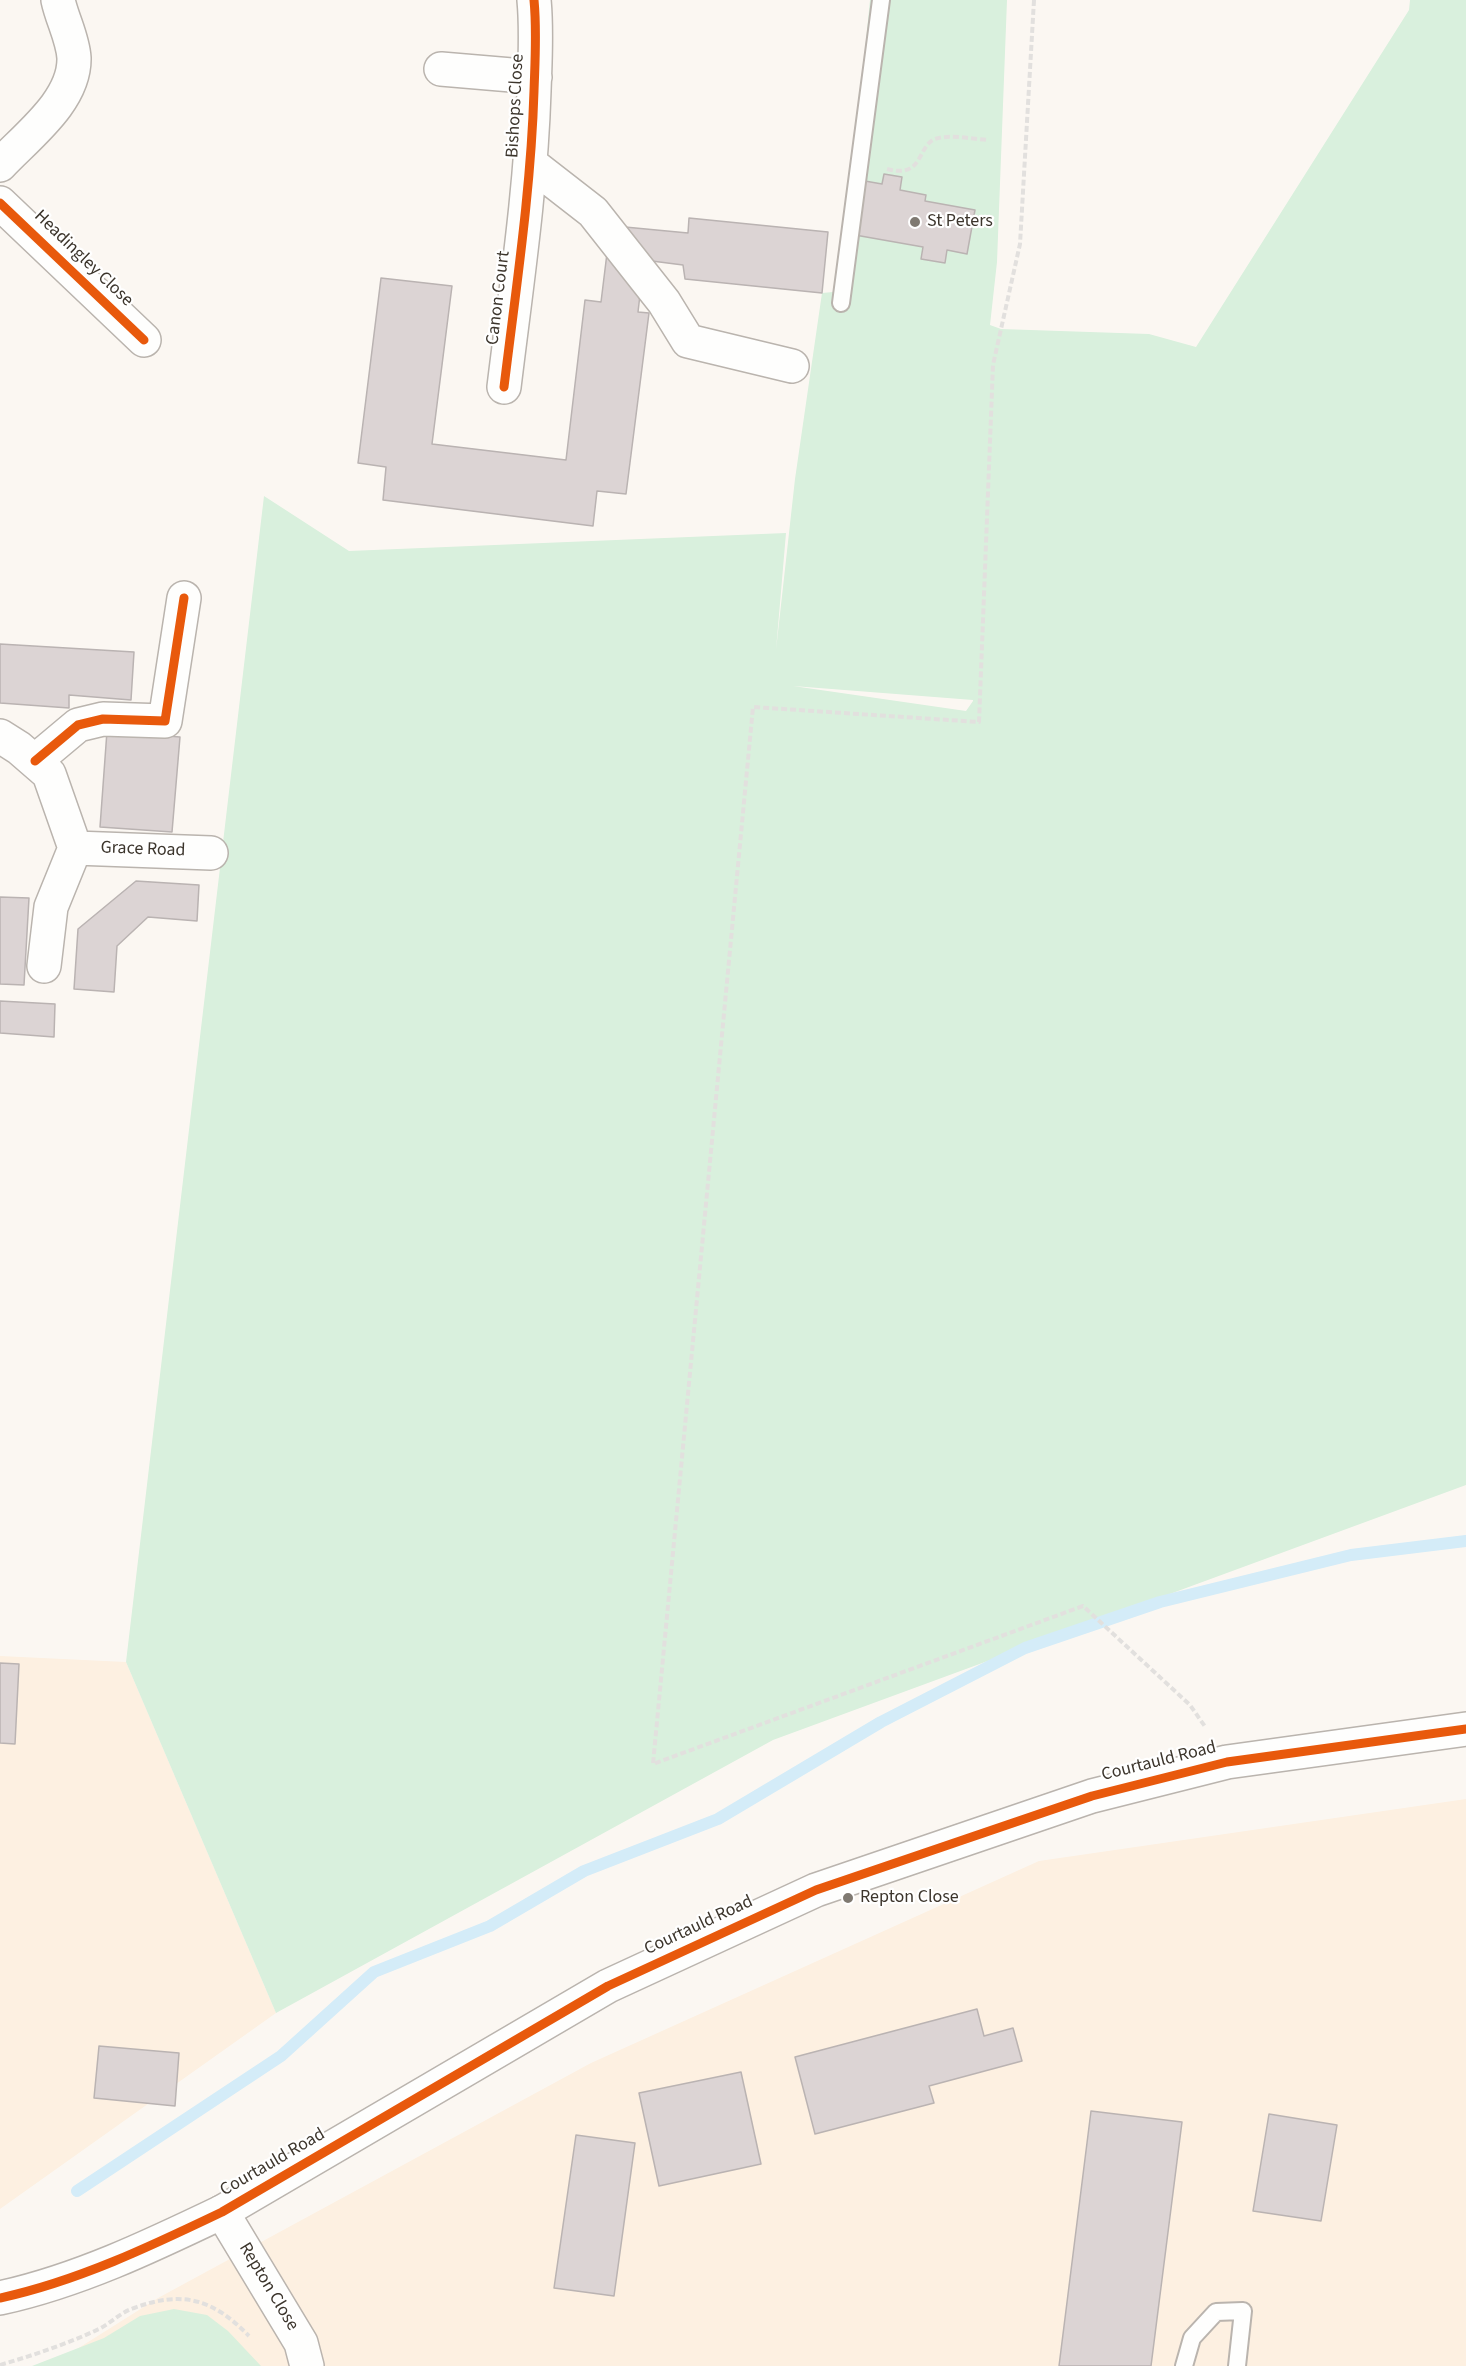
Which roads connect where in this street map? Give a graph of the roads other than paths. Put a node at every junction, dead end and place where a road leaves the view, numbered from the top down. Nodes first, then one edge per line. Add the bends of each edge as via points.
1 (58, 0) edge
2 (534, 0) edge
3 (880, 0) edge
4 (441, 69) dead end
5 (535, 77) junction
6 (530, 163) junction
7 (0, 165) edge
8 (0, 203) edge
9 (526, 214) joint
10 (841, 303) dead end
11 (144, 340) dead end
12 (792, 366) dead end
13 (504, 387) dead end
14 (184, 598) dead end
15 (0, 736) edge
16 (35, 761) junction
17 (75, 848) junction
18 (211, 853) dead end
19 (44, 966) dead end
20 (1466, 1730) edge
21 (222, 2212) junction
22 (0, 2298) edge
23 (307, 2366) edge
24 (1184, 2366) edge
25 (1237, 2366) edge

1 - 7 street via 74,57 70,84
2 - 5 street, Bishops Close
3 - 10 lane
4 - 5 street
5 - 6 street, Bishops Close
6 - 9 street, Bishops Close
6 - 12 street via 593,212 664,302 688,341
8 - 11 street, Headingley Close
9 - 13 street, Canon Court
14 - 16 street via 165,721 103,719 78,725
15 - 16 street
16 - 17 street via 48,774
17 - 18 street, Grace Road
17 - 19 street via 51,907
20 - 21 street, Courtauld Road via 1227,1762 1092,1796 816,1890 608,1986
21 - 22 street, Courtauld Road via 74,2277
21 - 23 street, Repton Close via 301,2343
24 - 25 lane via 1192,2338 1216,2312 1243,2311

